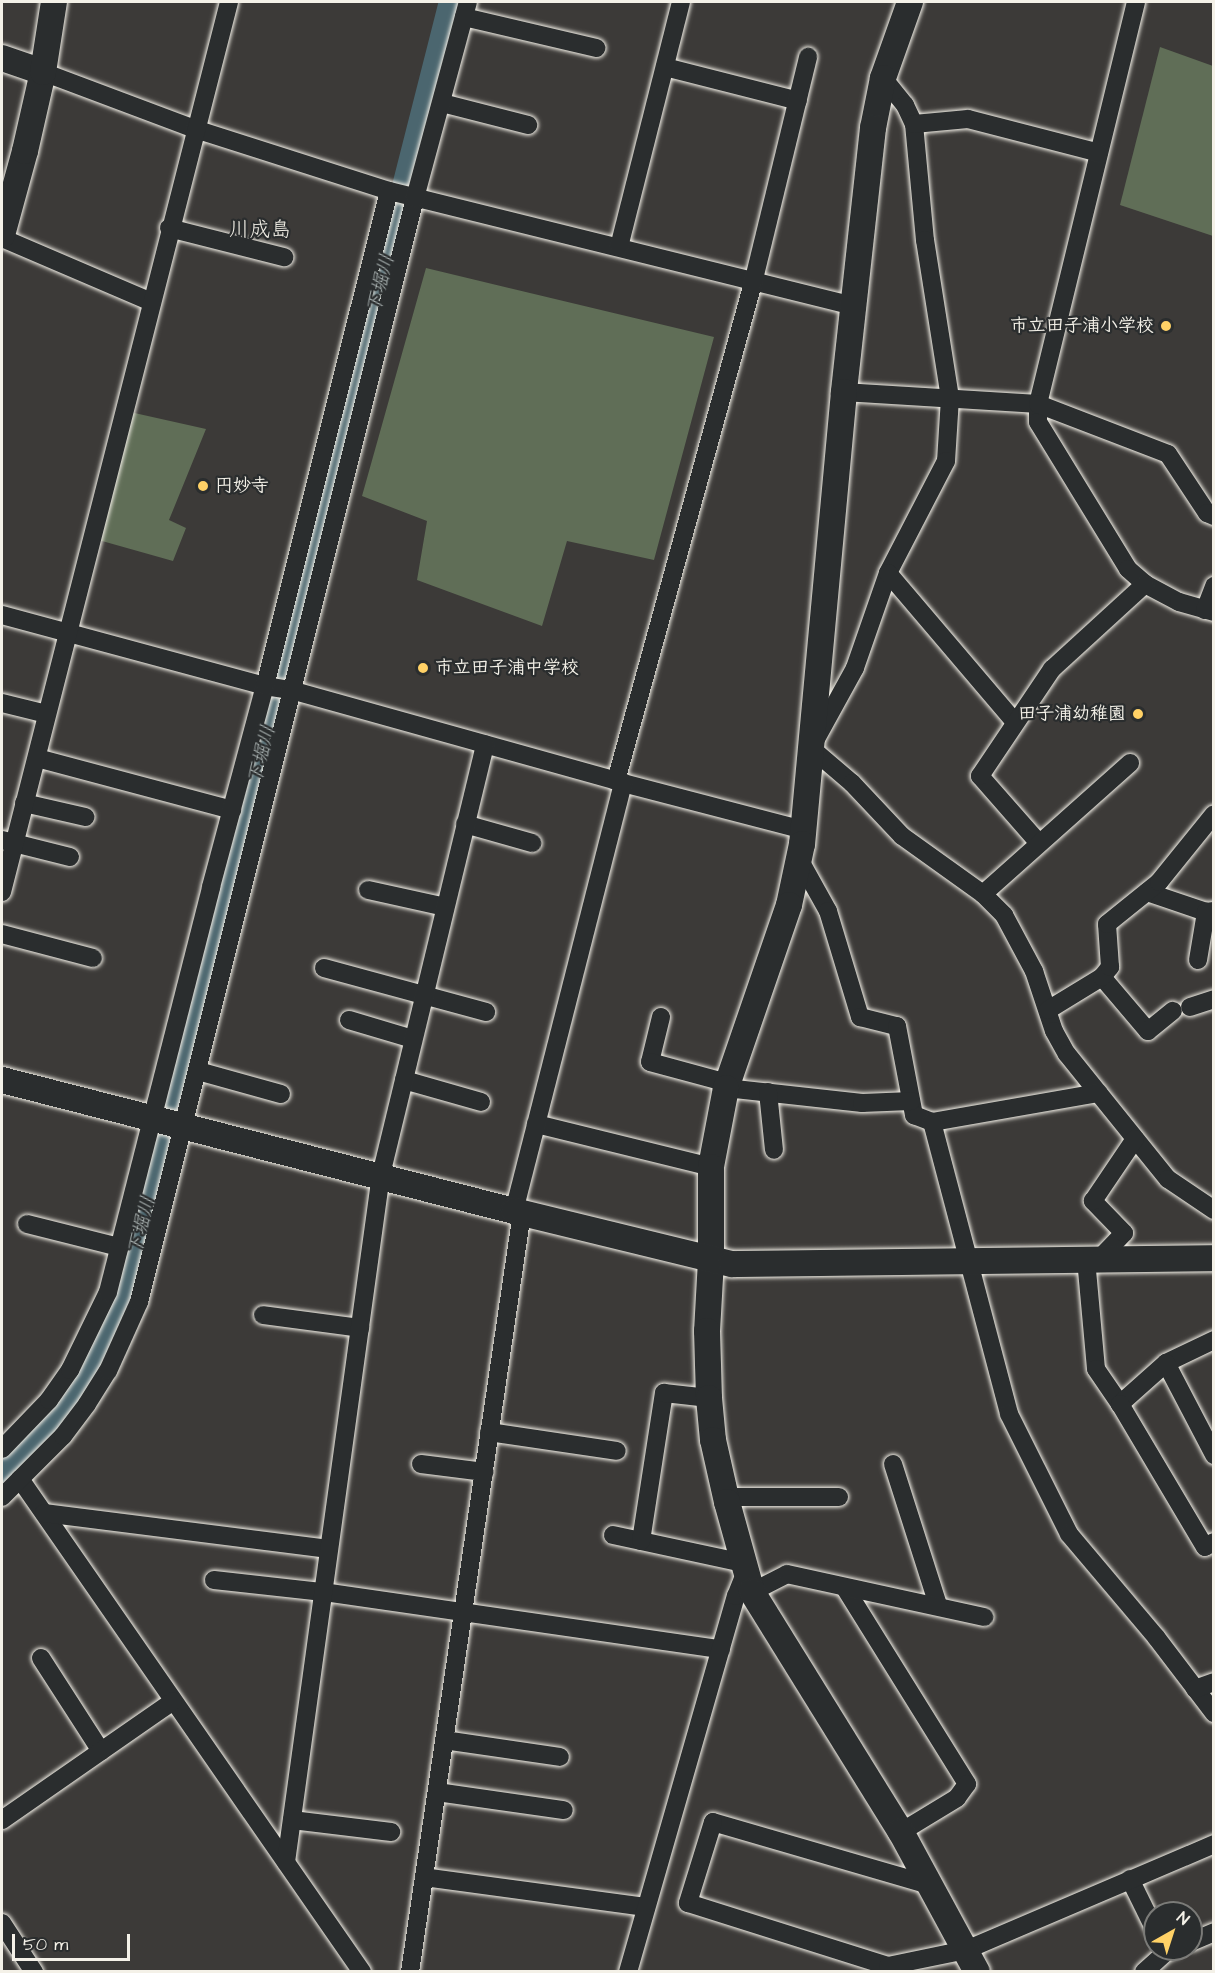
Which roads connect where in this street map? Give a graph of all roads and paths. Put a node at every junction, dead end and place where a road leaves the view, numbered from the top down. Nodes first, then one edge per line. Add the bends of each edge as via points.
1 (54, 2) edge
2 (229, 2) edge
3 (681, 2) edge
4 (910, 2) edge
5 (1136, 2) edge
6 (466, 9) edge
7 (596, 48) dead end
8 (808, 57) dead end
9 (2, 58) edge
10 (665, 67) junction
11 (43, 72) junction
12 (883, 78) junction
13 (798, 101) junction
14 (442, 103) junction
15 (528, 124) dead end
16 (914, 124) junction
17 (195, 129) junction
18 (1099, 153) junction
19 (389, 191) junction
20 (414, 197) junction
21 (169, 228) junction
22 (2, 236) edge
23 (619, 247) junction
24 (284, 257) dead end
25 (753, 283) junction
26 (151, 302) junction
27 (855, 306) junction
28 (844, 392) junction
29 (950, 398) junction
30 (1038, 404) junction
31 (1214, 516) edge
32 (888, 573) junction
33 (1145, 584) junction
34 (1214, 586) edge
35 (1209, 611) edge
36 (2, 615) edge
37 (69, 634) junction
38 (266, 686) junction
39 (291, 690) junction
40 (2, 702) edge
41 (47, 714) junction
42 (1015, 722) junction
43 (484, 744) junction
44 (811, 748) junction
45 (37, 758) junction
46 (1130, 763) dead end
47 (620, 782) junction
48 (24, 803) junction
49 (232, 810) junction
50 (1214, 814) edge
51 (85, 817) dead end
52 (465, 824) junction
53 (804, 830) junction
54 (8, 842) edge
55 (1038, 842) junction
56 (532, 843) dead end
57 (70, 857) dead end
58 (799, 859) junction
59 (368, 890) dead end
60 (2, 892) edge
61 (1147, 892) junction
62 (983, 894) junction
63 (445, 907) junction
64 (1210, 912) edge
65 (2, 934) edge
66 (93, 958) dead end
67 (1198, 960) dead end
68 (324, 968) dead end
69 (1102, 976) junction
70 (424, 994) junction
71 (1214, 999) edge
72 (1048, 1010) junction
73 (486, 1012) dead end
74 (661, 1017) dead end
75 (349, 1020) dead end
76 (413, 1039) junction
77 (198, 1071) junction
78 (2, 1080) edge
79 (404, 1080) junction
80 (727, 1085) junction
81 (768, 1092) junction
82 (1098, 1093) junction
83 (281, 1094) dead end
84 (911, 1101) junction
85 (481, 1102) dead end
86 (152, 1119) junction
87 (932, 1122) junction
88 (536, 1124) junction
89 (184, 1126) junction
90 (1136, 1139) junction
91 (774, 1150) dead end
92 (711, 1167) junction
93 (381, 1175) junction
94 (1214, 1210) edge
95 (518, 1212) junction
96 (27, 1224) dead end
97 (119, 1247) junction
98 (1214, 1258) edge
99 (1092, 1259) junction
100 (711, 1260) junction
101 (969, 1261) junction
102 (263, 1315) dead end
103 (360, 1328) junction
104 (1214, 1340) edge
105 (1166, 1363) junction
106 (709, 1398) junction
107 (1120, 1404) junction
108 (489, 1432) junction
109 (2, 1449) edge
110 (617, 1451) dead end
111 (1214, 1455) edge
112 (421, 1464) dead end
113 (893, 1464) dead end
114 (484, 1472) junction
115 (20, 1479) junction
116 (2, 1497) edge
117 (726, 1497) junction
118 (839, 1497) dead end
119 (44, 1513) junction
120 (613, 1535) dead end
121 (641, 1541) junction
122 (1214, 1542) edge
123 (329, 1548) junction
124 (748, 1576) junction
125 (214, 1580) dead end
126 (846, 1588) junction
127 (323, 1592) junction
128 (938, 1605) junction
129 (463, 1614) junction
130 (984, 1617) dead end
131 (721, 1649) junction
132 (41, 1658) dead end
133 (1214, 1682) edge
134 (1195, 1689) junction
135 (173, 1701) junction
136 (1214, 1713) edge
137 (444, 1740) junction
138 (101, 1751) junction
139 (560, 1757) dead end
140 (437, 1792) junction
141 (564, 1810) dead end
142 (2, 1820) edge
143 (292, 1820) junction
144 (391, 1832) dead end
145 (901, 1832) junction
146 (1214, 1844) edge
147 (286, 1862) junction
148 (424, 1877) junction
149 (1130, 1879) junction
150 (933, 1886) junction
151 (1143, 1906) edge
152 (646, 1907) junction
153 (2, 1923) edge
154 (971, 1961) edge
155 (1155, 1961) edge
156 (34, 1971) edge
157 (362, 1971) edge
158 (410, 1971) edge
159 (628, 1971) edge
160 (1144, 1971) edge

1 - 11 street
2 - 17 street
3 - 10 street
4 - 12 street
5 - 18 street
6 - 7 street
6 - 14 street
8 - 13 street
9 - 11 street
10 - 13 street
10 - 23 street
11 - 17 street
11 - 22 street
12 - 16 street via 905,105
12 - 27 street via 873,128
13 - 25 street
14 - 15 street
14 - 20 street
16 - 18 street via 968,119
16 - 29 street via 925,240
17 - 19 street
17 - 21 street
18 - 30 street
19 - 20 street
19 - 38 street
20 - 23 street
20 - 39 street
21 - 24 street
21 - 26 street
22 - 26 street
23 - 25 street
25 - 27 street
25 - 47 street
26 - 37 street
27 - 28 street
28 - 29 street
28 - 44 street
29 - 30 street
29 - 32 street via 946,461
30 - 31 street via 1168,454 1207,513
30 - 33 street via 1038,422 1128,569
32 - 42 street
32 - 44 street via 855,668
33 - 35 street via 1179,602
33 - 42 street via 1052,669
34 - 35 street
36 - 37 street
37 - 38 street
37 - 41 street
38 - 39 street
38 - 49 street
39 - 43 street
39 - 77 street
40 - 41 street
41 - 45 street
42 - 55 street via 980,776
43 - 47 street
43 - 52 street
44 - 53 street
44 - 62 street via 852,783 902,836
45 - 48 street
45 - 49 street
46 - 55 street
47 - 53 street
47 - 88 street
48 - 51 street
48 - 54 street
49 - 86 street
50 - 61 street
52 - 56 street
52 - 63 street
53 - 58 street
54 - 57 street
54 - 60 street
55 - 62 street
58 - 80 street via 789,905
58 - 84 street via 828,911 860,1017 897,1026
59 - 63 street
61 - 64 street
61 - 69 street via 1107,924 1110,967
62 - 72 street via 1004,915 1034,971
63 - 70 street
64 - 67 street
65 - 66 street
68 - 70 street
69 - 71 street via 1148,1031 1182,1009
69 - 72 street
70 - 73 street
70 - 76 street
72 - 82 street via 1067,1054
74 - 80 street via 650,1062
75 - 76 street
76 - 79 street
77 - 83 street
77 - 89 street
78 - 86 street
79 - 85 street
79 - 93 street
80 - 81 street
80 - 92 street
81 - 84 street via 862,1103
81 - 91 street
82 - 87 street
82 - 90 street
84 - 87 street via 914,1115
86 - 89 street
86 - 97 street
87 - 101 street
88 - 92 street
88 - 95 street
89 - 93 street
89 - 115 street via 139,1302 123,1340 87,1404 63,1436
90 - 94 street via 1168,1179
90 - 99 street via 1093,1201 1124,1233
92 - 100 street
93 - 95 street
93 - 103 street
95 - 100 street
95 - 108 street
96 - 97 street
97 - 109 street via 108,1292 70,1370 49,1400
98 - 99 street
99 - 101 street
99 - 107 street via 1096,1369
100 - 101 street via 732,1264
100 - 106 street
101 - 134 street via 1009,1414 1070,1534
102 - 103 street
103 - 123 street
104 - 105 street
105 - 107 street
105 - 111 street
106 - 117 street via 713,1440
106 - 121 street via 664,1393
107 - 122 street via 1205,1547
108 - 110 street
108 - 114 street
112 - 114 street
113 - 128 street
114 - 129 street
115 - 116 street
115 - 119 street
117 - 118 street
117 - 124 street
119 - 123 street
119 - 135 street
120 - 121 street
121 - 124 street
123 - 127 street
124 - 126 street via 787,1574
124 - 131 street
124 - 145 street
125 - 127 street
126 - 128 street
126 - 145 street via 967,1784 957,1798
127 - 129 street
127 - 143 street
128 - 130 street
129 - 131 street
129 - 137 street
131 - 152 street
132 - 138 street
133 - 134 street
134 - 136 street
135 - 138 street
135 - 147 street
137 - 139 street
137 - 140 street
138 - 142 street
140 - 141 street
140 - 148 street
143 - 144 street
143 - 147 street
145 - 150 street
146 - 149 street
147 - 157 street
148 - 152 street
148 - 158 street
149 - 151 street
149 - 154 street
150 - 154 street
150 - 154 street via 713,1822 688,1903 888,1966
152 - 159 street
153 - 156 street
155 - 160 street

